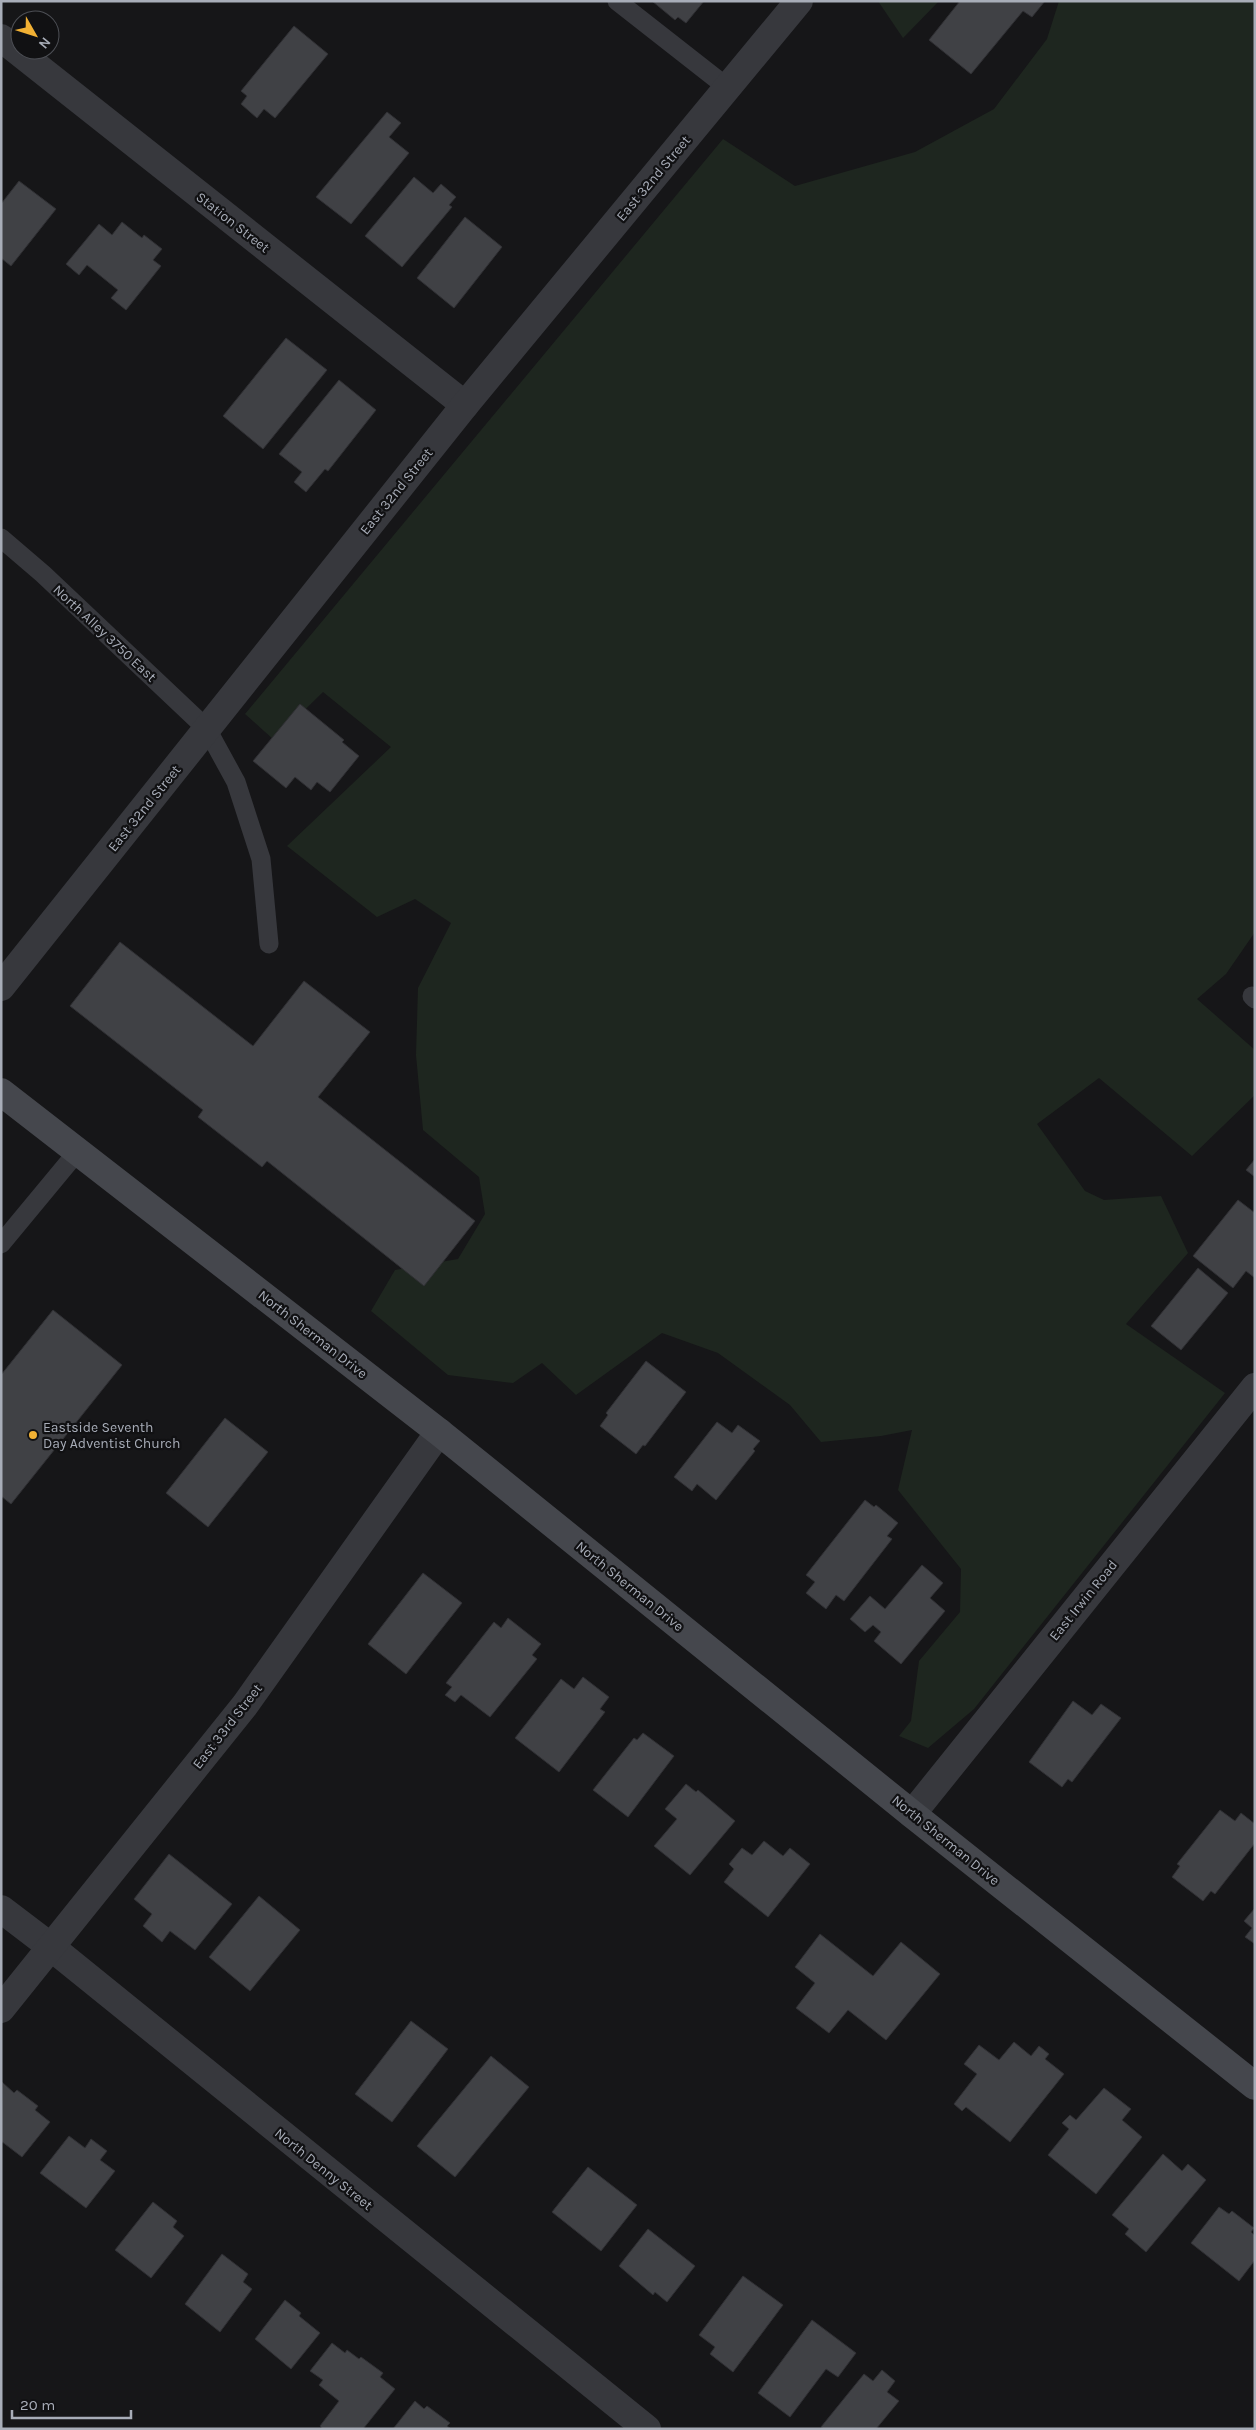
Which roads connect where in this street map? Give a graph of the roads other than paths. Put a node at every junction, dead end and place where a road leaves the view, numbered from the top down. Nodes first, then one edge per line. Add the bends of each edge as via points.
1 (618, 1) edge
2 (799, 1) edge
3 (1, 38) edge
4 (728, 88) junction
5 (465, 405) junction
6 (1, 538) edge
7 (207, 729) junction
8 (269, 944) dead end
9 (1, 987) edge
10 (1, 1092) edge
11 (78, 1151) junction
12 (1, 1244) edge
13 (1255, 1386) edge
14 (439, 1432) junction
15 (912, 1814) junction
16 (1, 1910) edge
17 (51, 1948) junction
18 (1, 2010) edge
19 (1255, 2086) edge
20 (647, 2429) edge

1 - 4 lane
2 - 4 street, East 32nd Street
3 - 5 street, Station Street
4 - 5 street, East 32nd Street
5 - 7 street, East 32nd Street
6 - 7 lane, North Alley 3750 East
7 - 8 lane, North Alley 3750 East via 236,782 261,859
7 - 9 street, East 32nd Street
10 - 11 main road, North Sherman Drive
11 - 12 lane
11 - 14 main road, North Sherman Drive
13 - 15 street, East Irwin Road
14 - 15 main road, North Sherman Drive
14 - 17 street, East 33rd Street via 245,1704
15 - 19 main road, North Sherman Drive
16 - 17 street, North Denny Street
17 - 18 street, East 33rd Street
17 - 20 street, North Denny Street

